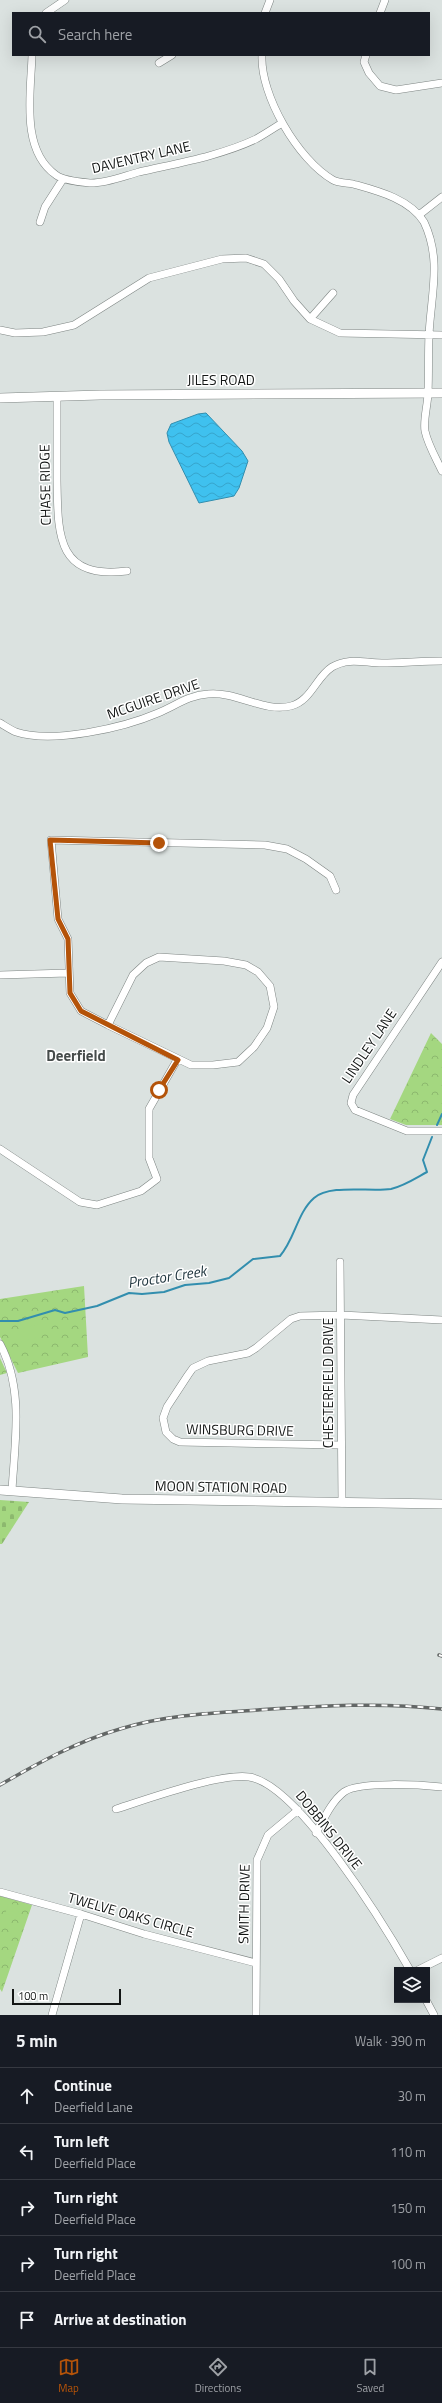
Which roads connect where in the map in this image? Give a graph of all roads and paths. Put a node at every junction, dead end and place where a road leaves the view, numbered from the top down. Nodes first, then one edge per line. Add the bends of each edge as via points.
1 (65, 0) edge
2 (270, 0) edge
3 (385, 0) edge
4 (47, 12) edge
5 (265, 12) edge
6 (380, 12) edge
7 (32, 56) edge
8 (170, 56) edge
9 (262, 56) edge
10 (366, 56) edge
11 (158, 63) dead end
12 (442, 83) edge
13 (282, 123) junction
14 (63, 179) junction
15 (442, 197) edge
16 (419, 215) junction
17 (40, 222) dead end
18 (333, 293) dead end
19 (310, 319) junction
20 (0, 330) edge
21 (429, 334) junction
22 (442, 335) edge
23 (428, 393) junction
24 (442, 393) edge
25 (57, 397) junction
26 (0, 398) edge
27 (442, 470) edge
28 (127, 571) dead end
29 (442, 661) edge
30 (0, 723) edge
31 (336, 890) dead end
32 (442, 962) edge
33 (68, 973) junction
34 (0, 975) edge
35 (108, 1025) junction
36 (178, 1060) junction
37 (442, 1131) edge
38 (0, 1149) edge
39 (340, 1262) dead end
40 (340, 1315) junction
41 (442, 1320) edge
42 (0, 1344) edge
43 (341, 1445) junction
44 (0, 1490) edge
45 (12, 1490) junction
46 (342, 1503) junction
47 (442, 1504) edge
48 (442, 1787) edge
49 (116, 1808) dead end
50 (298, 1810) junction
51 (316, 1833) junction
52 (0, 1892) edge
53 (81, 1914) junction
54 (442, 1958) edge
55 (256, 1963) junction
56 (408, 1967) edge
57 (424, 1967) edge
58 (428, 2003) edge
59 (52, 2015) edge
60 (256, 2015) edge
61 (434, 2015) edge

1 - 4 street
2 - 5 street
3 - 6 street
7 - 14 street via 33,140 48,166 55,175
8 - 11 street
9 - 13 street via 266,91
10 - 12 street via 364,62 369,73 380,86 396,90
13 - 14 street, DAVENTRY LANE via 256,139 215,154 92,183
13 - 16 street via 307,157 334,180 382,192
14 - 17 street via 45,207
15 - 16 street
16 - 21 street via 436,249
18 - 19 street
19 - 20 street via 280,279 264,264 246,258 222,259 149,278 74,325 44,332 15,333
19 - 21 street via 340,334
21 - 22 street
21 - 23 street
23 - 24 street, JILES ROAD
23 - 25 street, JILES ROAD
23 - 27 street via 425,431
25 - 26 street, JILES ROAD
25 - 28 street, CHASE RIDGE via 58,519 61,541 65,550 80,565 109,573
29 - 30 street, MCGUIRE DRIVE via 344,661 326,672 309,695 292,706 270,706 209,694 190,697 157,714 99,731 47,737 16,732
31 - 33 street via 330,876 287,849 265,846 50,840 58,919 68,939
32 - 37 street, LINDLEY LANE via 385,1044 352,1095 351,1102 355,1110 407,1131
33 - 34 street
33 - 35 street via 73,1001 81,1011
35 - 36 street
35 - 36 street via 133,975 146,963 159,957 224,961 246,966 258,972 270,986 274,1006 268,1028 254,1047 238,1062 191,1065
36 - 38 street via 149,1110 149,1158 157,1179 141,1191 96,1206 80,1202
39 - 40 street, CHESTERFIELD DRIVE
40 - 41 street, WINSBURG DRIVE
40 - 43 street, CHESTERFIELD DRIVE
40 - 43 street, WINSBURG DRIVE via 291,1318 248,1353 216,1359 193,1368 167,1407 163,1425 170,1436 180,1442
42 - 45 street via 8,1359 16,1394
43 - 46 street, CHESTERFIELD DRIVE
44 - 45 street, MOON STATION ROAD
45 - 46 street, MOON STATION ROAD via 122,1499
46 - 47 street, MOON STATION ROAD
48 - 51 street via 354,1787 339,1798
49 - 50 street, DOBBINS DRIVE via 218,1780 249,1777 266,1783 286,1797
50 - 51 street, DOBBINS DRIVE
50 - 55 street, SMITH DRIVE via 268,1835 257,1860
51 - 56 street, DOBBINS DRIVE via 364,1894
52 - 53 street, TWELVE OAKS CIRCLE
53 - 55 street, TWELVE OAKS CIRCLE via 144,1934
53 - 59 street
54 - 57 street
55 - 60 street, SMITH DRIVE
58 - 61 street

